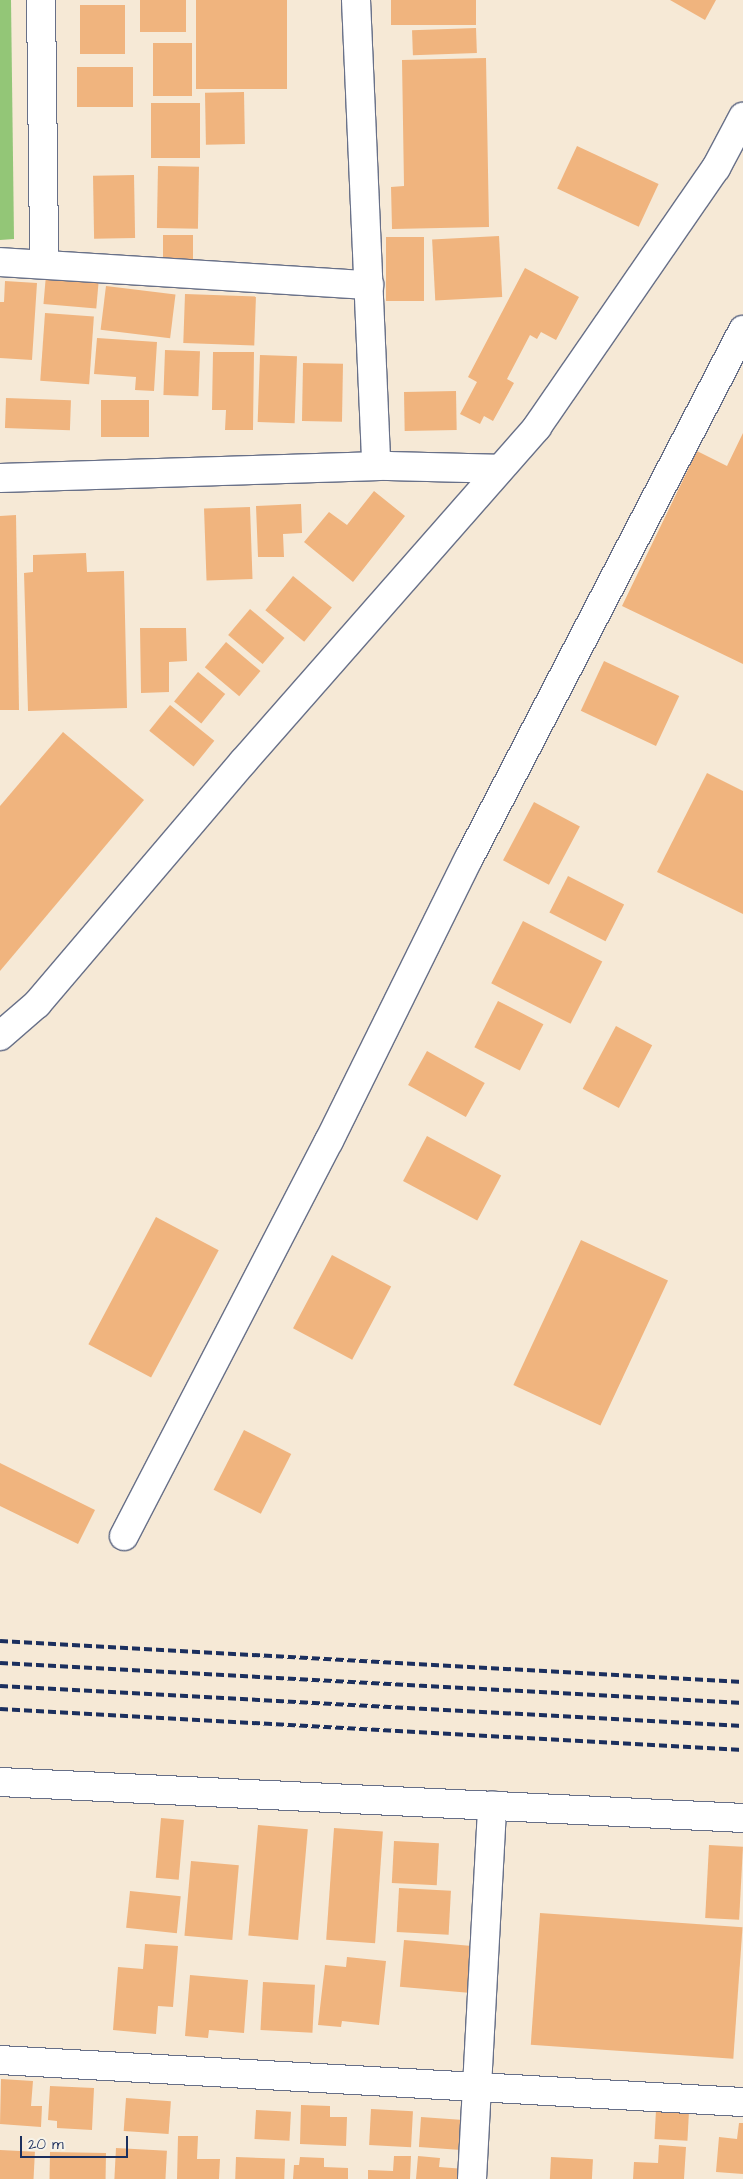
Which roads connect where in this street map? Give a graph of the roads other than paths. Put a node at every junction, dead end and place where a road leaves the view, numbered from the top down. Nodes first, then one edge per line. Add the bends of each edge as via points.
1 (41, 0) edge
2 (356, 0) edge
3 (743, 117) edge
4 (0, 262) edge
5 (44, 263) junction
6 (369, 285) junction
7 (743, 330) edge
8 (376, 466) junction
9 (500, 469) junction
10 (0, 478) edge
11 (0, 1036) edge
12 (124, 1536) dead end
13 (0, 1782) edge
14 (492, 1806) junction
15 (743, 1818) edge
16 (0, 2060) edge
17 (477, 2087) junction
18 (743, 2102) edge
19 (472, 2179) edge

1 - 5 street
2 - 6 street
3 - 9 street via 716,168 548,411
4 - 5 street
5 - 6 street
6 - 8 street
7 - 12 street via 469,858 329,1141
8 - 9 street
8 - 10 street
9 - 11 street via 243,762 37,1004
13 - 14 street
14 - 15 street
14 - 17 street
16 - 17 street
17 - 18 street
17 - 19 street

